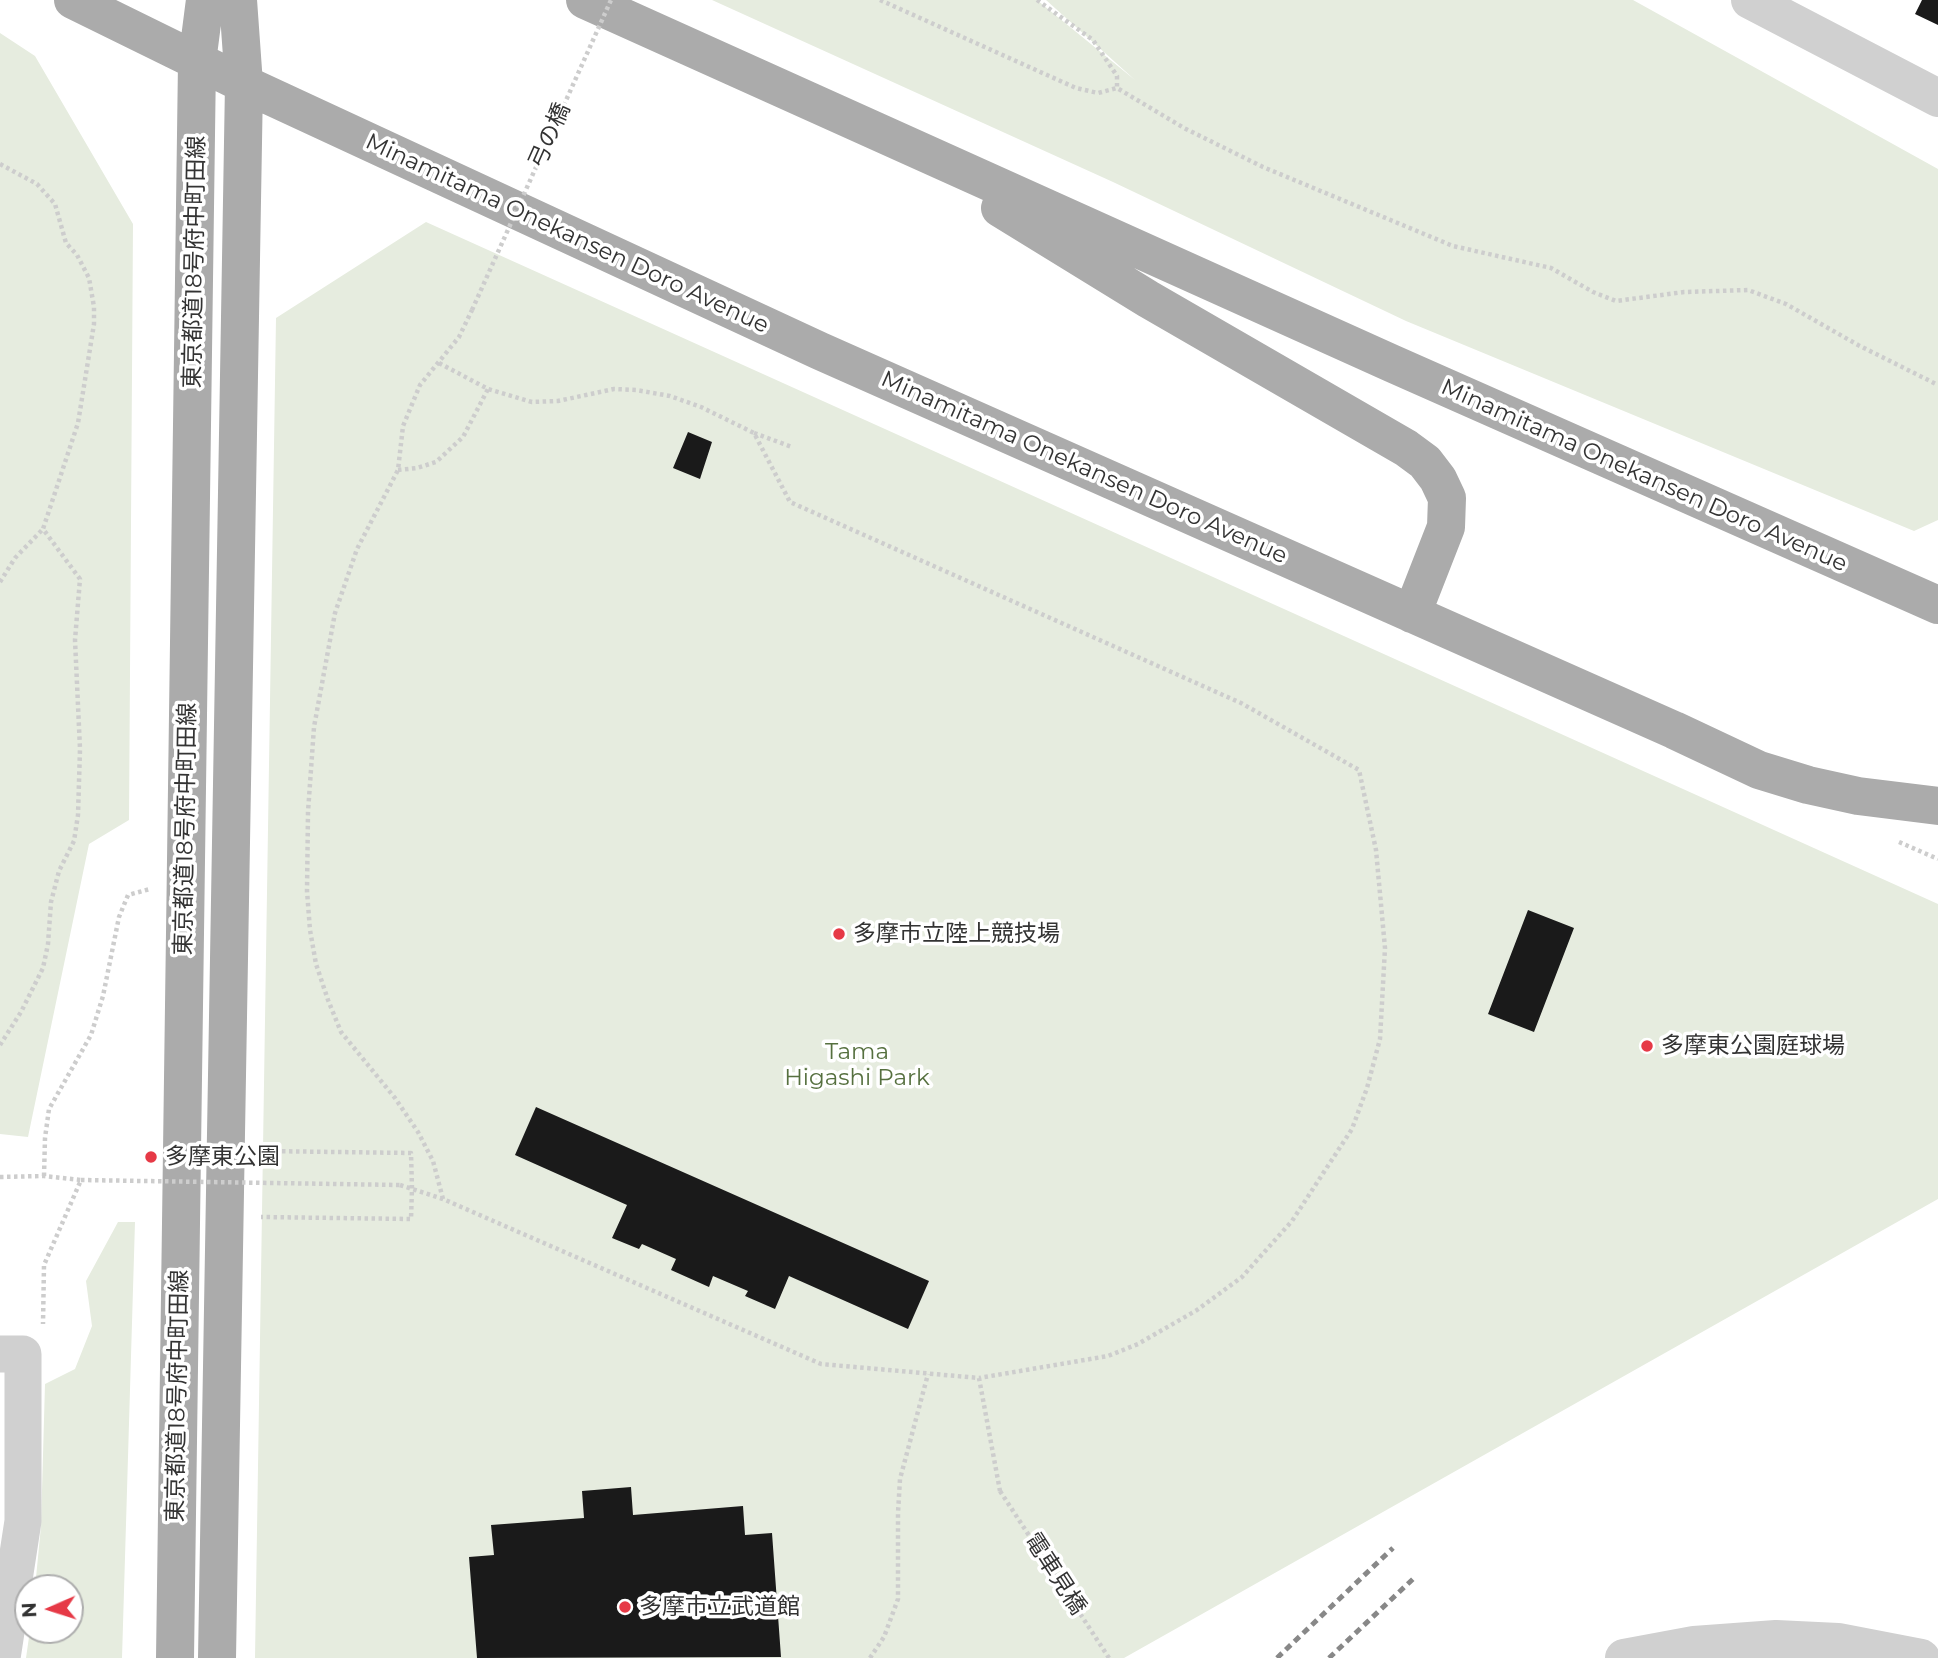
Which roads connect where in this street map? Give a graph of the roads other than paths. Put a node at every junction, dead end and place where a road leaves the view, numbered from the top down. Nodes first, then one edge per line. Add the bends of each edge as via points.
1 (73, 0) edge
2 (205, 0) edge
3 (238, 0) edge
4 (585, 0) edge
5 (1749, 0) edge
6 (198, 62) junction
7 (244, 84) junction
8 (1938, 98) edge
9 (895, 140) junction
10 (1938, 605) edge
11 (1412, 614) junction
12 (1938, 806) edge
13 (11, 1354) edge
14 (2, 1658) edge
15 (175, 1658) edge
16 (217, 1658) edge
17 (1624, 1658) edge
18 (1921, 1658) edge

1 - 6 main road, Minamitama Onekansen Doro Avenue
2 - 6 main road, 東京都道18号府中町田線
3 - 7 main road, 東京都道18号府中町田線
4 - 9 main road, Minamitama Onekansen Doro Avenue
5 - 8 street
6 - 7 main road, Minamitama Onekansen Doro Avenue
6 - 15 main road, 東京都道18号府中町田線
7 - 11 main road, Minamitama Onekansen Doro Avenue via 820,351
7 - 16 main road, 東京都道18号府中町田線
9 - 10 main road, Minamitama Onekansen Doro Avenue
9 - 11 main road via 1136,292 1425,462 1447,498 1446,527
11 - 12 main road, Minamitama Onekansen Doro Avenue via 1759,770 1858,796
13 - 14 street via 23,1521
17 - 18 street via 1694,1645 1776,1639 1838,1642

